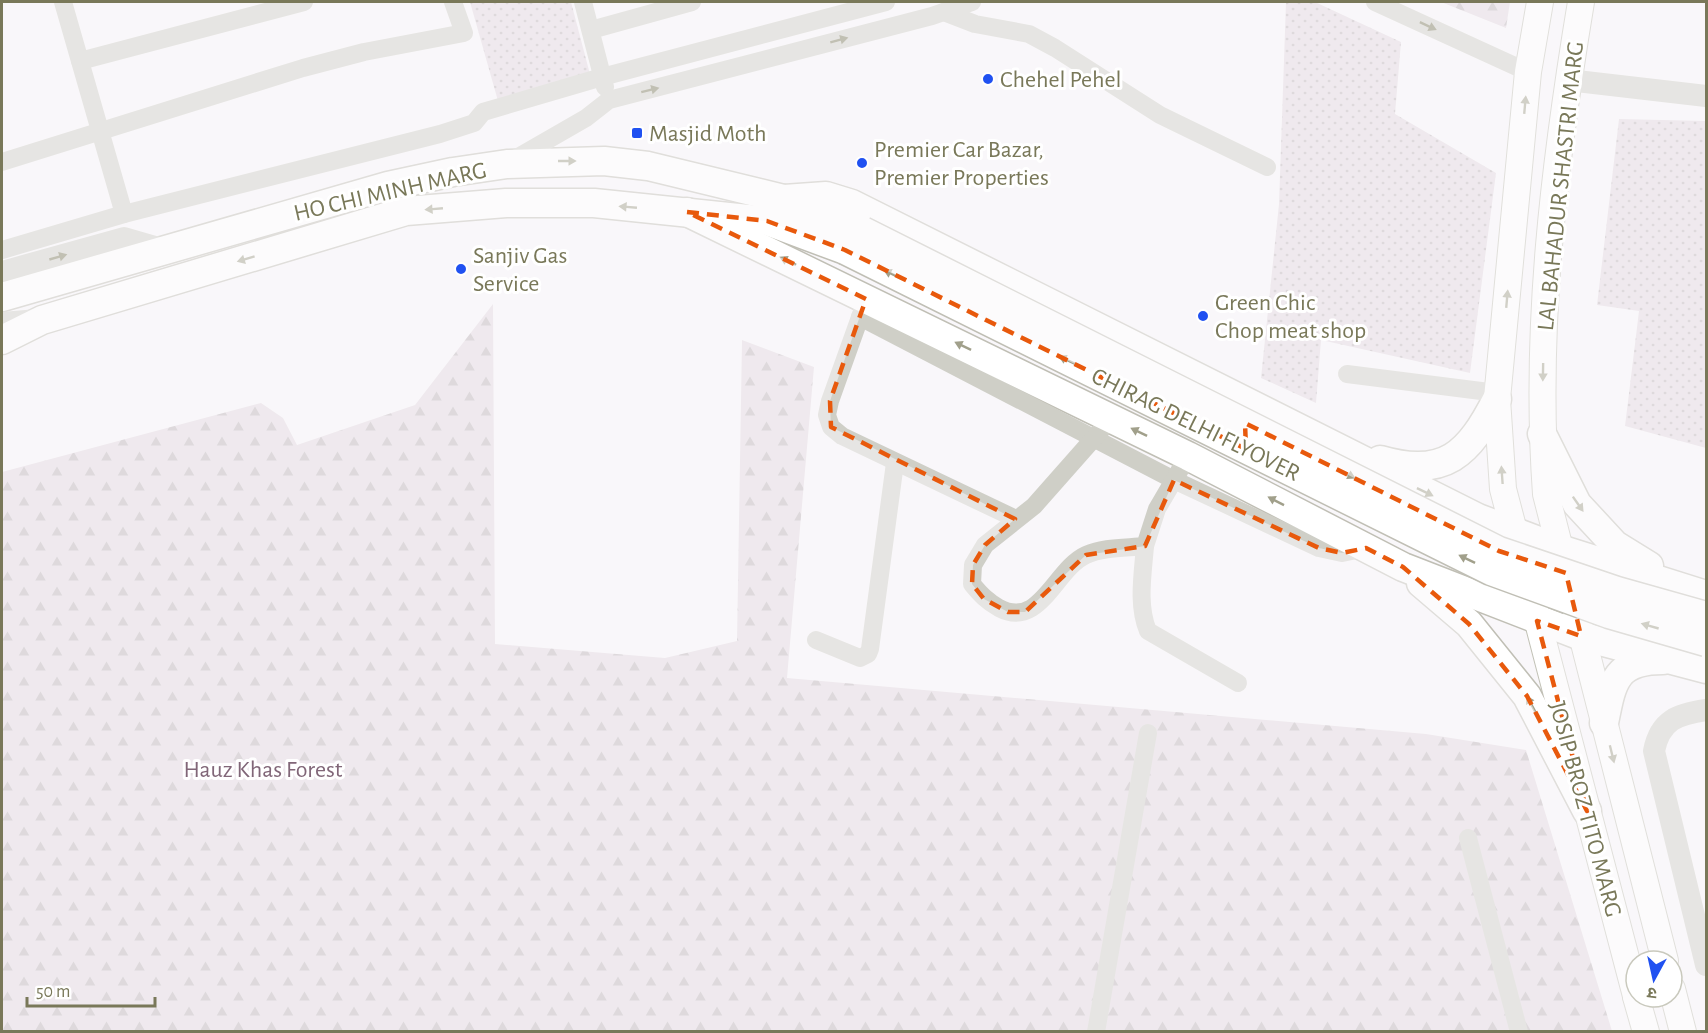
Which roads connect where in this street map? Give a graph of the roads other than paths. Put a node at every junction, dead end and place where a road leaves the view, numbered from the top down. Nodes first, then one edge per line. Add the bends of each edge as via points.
1 (63, 2) edge
2 (304, 2) edge
3 (453, 2) edge
4 (583, 2) edge
5 (692, 2) edge
6 (886, 2) edge
7 (972, 2) edge
8 (1375, 2) edge
9 (1540, 2) edge
10 (1581, 2) edge
11 (944, 12) junction
12 (591, 30) junction
13 (80, 61) junction
14 (1528, 72) junction
15 (602, 77) junction
16 (1568, 80) junction
17 (1707, 96) edge
18 (609, 100) junction
19 (99, 130) junction
20 (2, 162) edge
21 (507, 164) junction
22 (1267, 167) dead end
23 (784, 199) junction
24 (687, 212) junction
25 (124, 214) junction
26 (854, 241) junction
27 (162, 249) junction
28 (2, 250) edge
29 (2, 272) edge
30 (2, 297) edge
31 (863, 308) junction
32 (42, 320) junction
33 (2, 323) edge
34 (2, 340) edge
35 (1347, 374) dead end
36 (1226, 394) junction
37 (1497, 396) junction
38 (1103, 428) junction
39 (1542, 434) junction
40 (1335, 447) junction
41 (1190, 456) junction
42 (895, 463) junction
43 (1174, 480) junction
44 (1016, 519) junction
45 (1514, 532) junction
46 (1145, 546) junction
47 (1366, 548) junction
48 (1560, 549) junction
49 (1403, 567) junction
50 (1696, 592) edge
51 (1707, 616) edge
52 (1537, 621) junction
53 (1581, 636) junction
54 (816, 640) dead end
55 (1707, 642) edge
56 (1671, 660) junction
57 (1707, 669) edge
58 (1238, 683) dead end
59 (1707, 710) edge
60 (1604, 723) junction
61 (1148, 733) dead end
62 (1587, 811) junction
63 (1468, 838) dead end
64 (1662, 949) edge
65 (1624, 951) edge
66 (1707, 965) edge
67 (1640, 1009) edge
68 (1677, 1009) edge
69 (1096, 1032) edge
70 (1519, 1032) edge
71 (1646, 1032) edge
72 (1683, 1032) edge

1 - 13 street
2 - 13 street
3 - 19 street via 464,33 303,68
4 - 12 street
5 - 12 street
6 - 15 street
7 - 11 street
8 -> 14 street
9 - 14 main road, LAL BAHADUR SHASTRI MARG
10 - 16 main road, LAL BAHADUR SHASTRI MARG
18 -> 11 street
11 - 22 street via 975,24 1029,34 1160,115
12 - 15 street
13 - 19 street
37 -> 14 main road, LAL BAHADUR SHASTRI MARG
15 - 18 street
15 - 25 street via 483,112 474,123 440,134
16 - 17 street
16 -> 39 main road, LAL BAHADUR SHASTRI MARG via 1543,298
18 - 21 street via 586,118
19 - 20 street
19 - 25 street
21 -> 23 main road, HO CHI MINH MARG via 604,161 648,166
21 - 27 main road, HO CHI MINH MARG via 388,186
23 - 26 main road, CHIRAG DELHI FLYOVER
23 - 36 main road via 826,196 852,204
24 - 26 main road, CHIRAG DELHI FLYOVER via 767,221
31 -> 24 main road
24 -> 32 main road, HO CHI MINH MARG via 594,203 406,211
25 - 28 street
26 -> 51 main road, CHIRAG DELHI FLYOVER, bridge via 1499,550 1617,591
55 -> 26 main road, CHIRAG DELHI FLYOVER, bridge via 1609,614 1491,571
29 -> 27 street via 124,238
27 - 30 main road, HO CHI MINH MARG
31 - 38 main road
31 - 42 street via 827,415 831,427 842,435
32 - 33 street, HO CHI MINH MARG
32 - 34 main road, HO CHI MINH MARG
35 - 37 street
36 - 40 main road
36 - 41 main road via 1245,417 1241,443 1223,459 1206,462
37 - 40 main road via 1474,440 1456,456 1434,465 1405,467
45 -> 37 main road, LAL BAHADUR SHASTRI MARG via 1503,489
41 -> 38 main road
38 - 43 street
38 - 44 street via 1054,486
39 - 48 main road, LAL BAHADUR SHASTRI MARG via 1546,494
39 -> 50 main road via 1576,504 1615,545
40 -> 45 main road
41 - 43 street
47 -> 41 main road
42 - 44 street
42 - 54 street via 868,654 860,658
43 - 46 street via 1150,525
43 - 47 street via 1319,548 1342,554
44 - 46 street via 985,545 973,565 972,584 984,599 1008,612 1025,612 1039,604 1069,567 1086,555
45 - 48 main road
45 - 52 main road, JOSIP BROZ TITO MARG
46 - 58 street via 1142,606 1148,631
47 - 49 main road
48 - 50 main road
48 - 53 main road, JOSIP BROZ TITO MARG
49 - 52 main road
62 -> 49 main road via 1527,696 1469,624
52 - 53 main road
52 - 62 main road, JOSIP BROZ TITO MARG
53 - 56 main road
53 - 60 main road, JOSIP BROZ TITO MARG
56 - 57 main road
56 - 60 main road via 1641,660 1623,670 1612,685
59 - 66 street via 1674,718 1663,726 1654,750
60 -> 64 main road, JOSIP BROZ TITO MARG
61 - 69 street
62 - 65 main road, JOSIP BROZ TITO MARG
63 - 70 street
67 - 71 main road, JOSIP BROZ TITO MARG
68 - 72 main road

